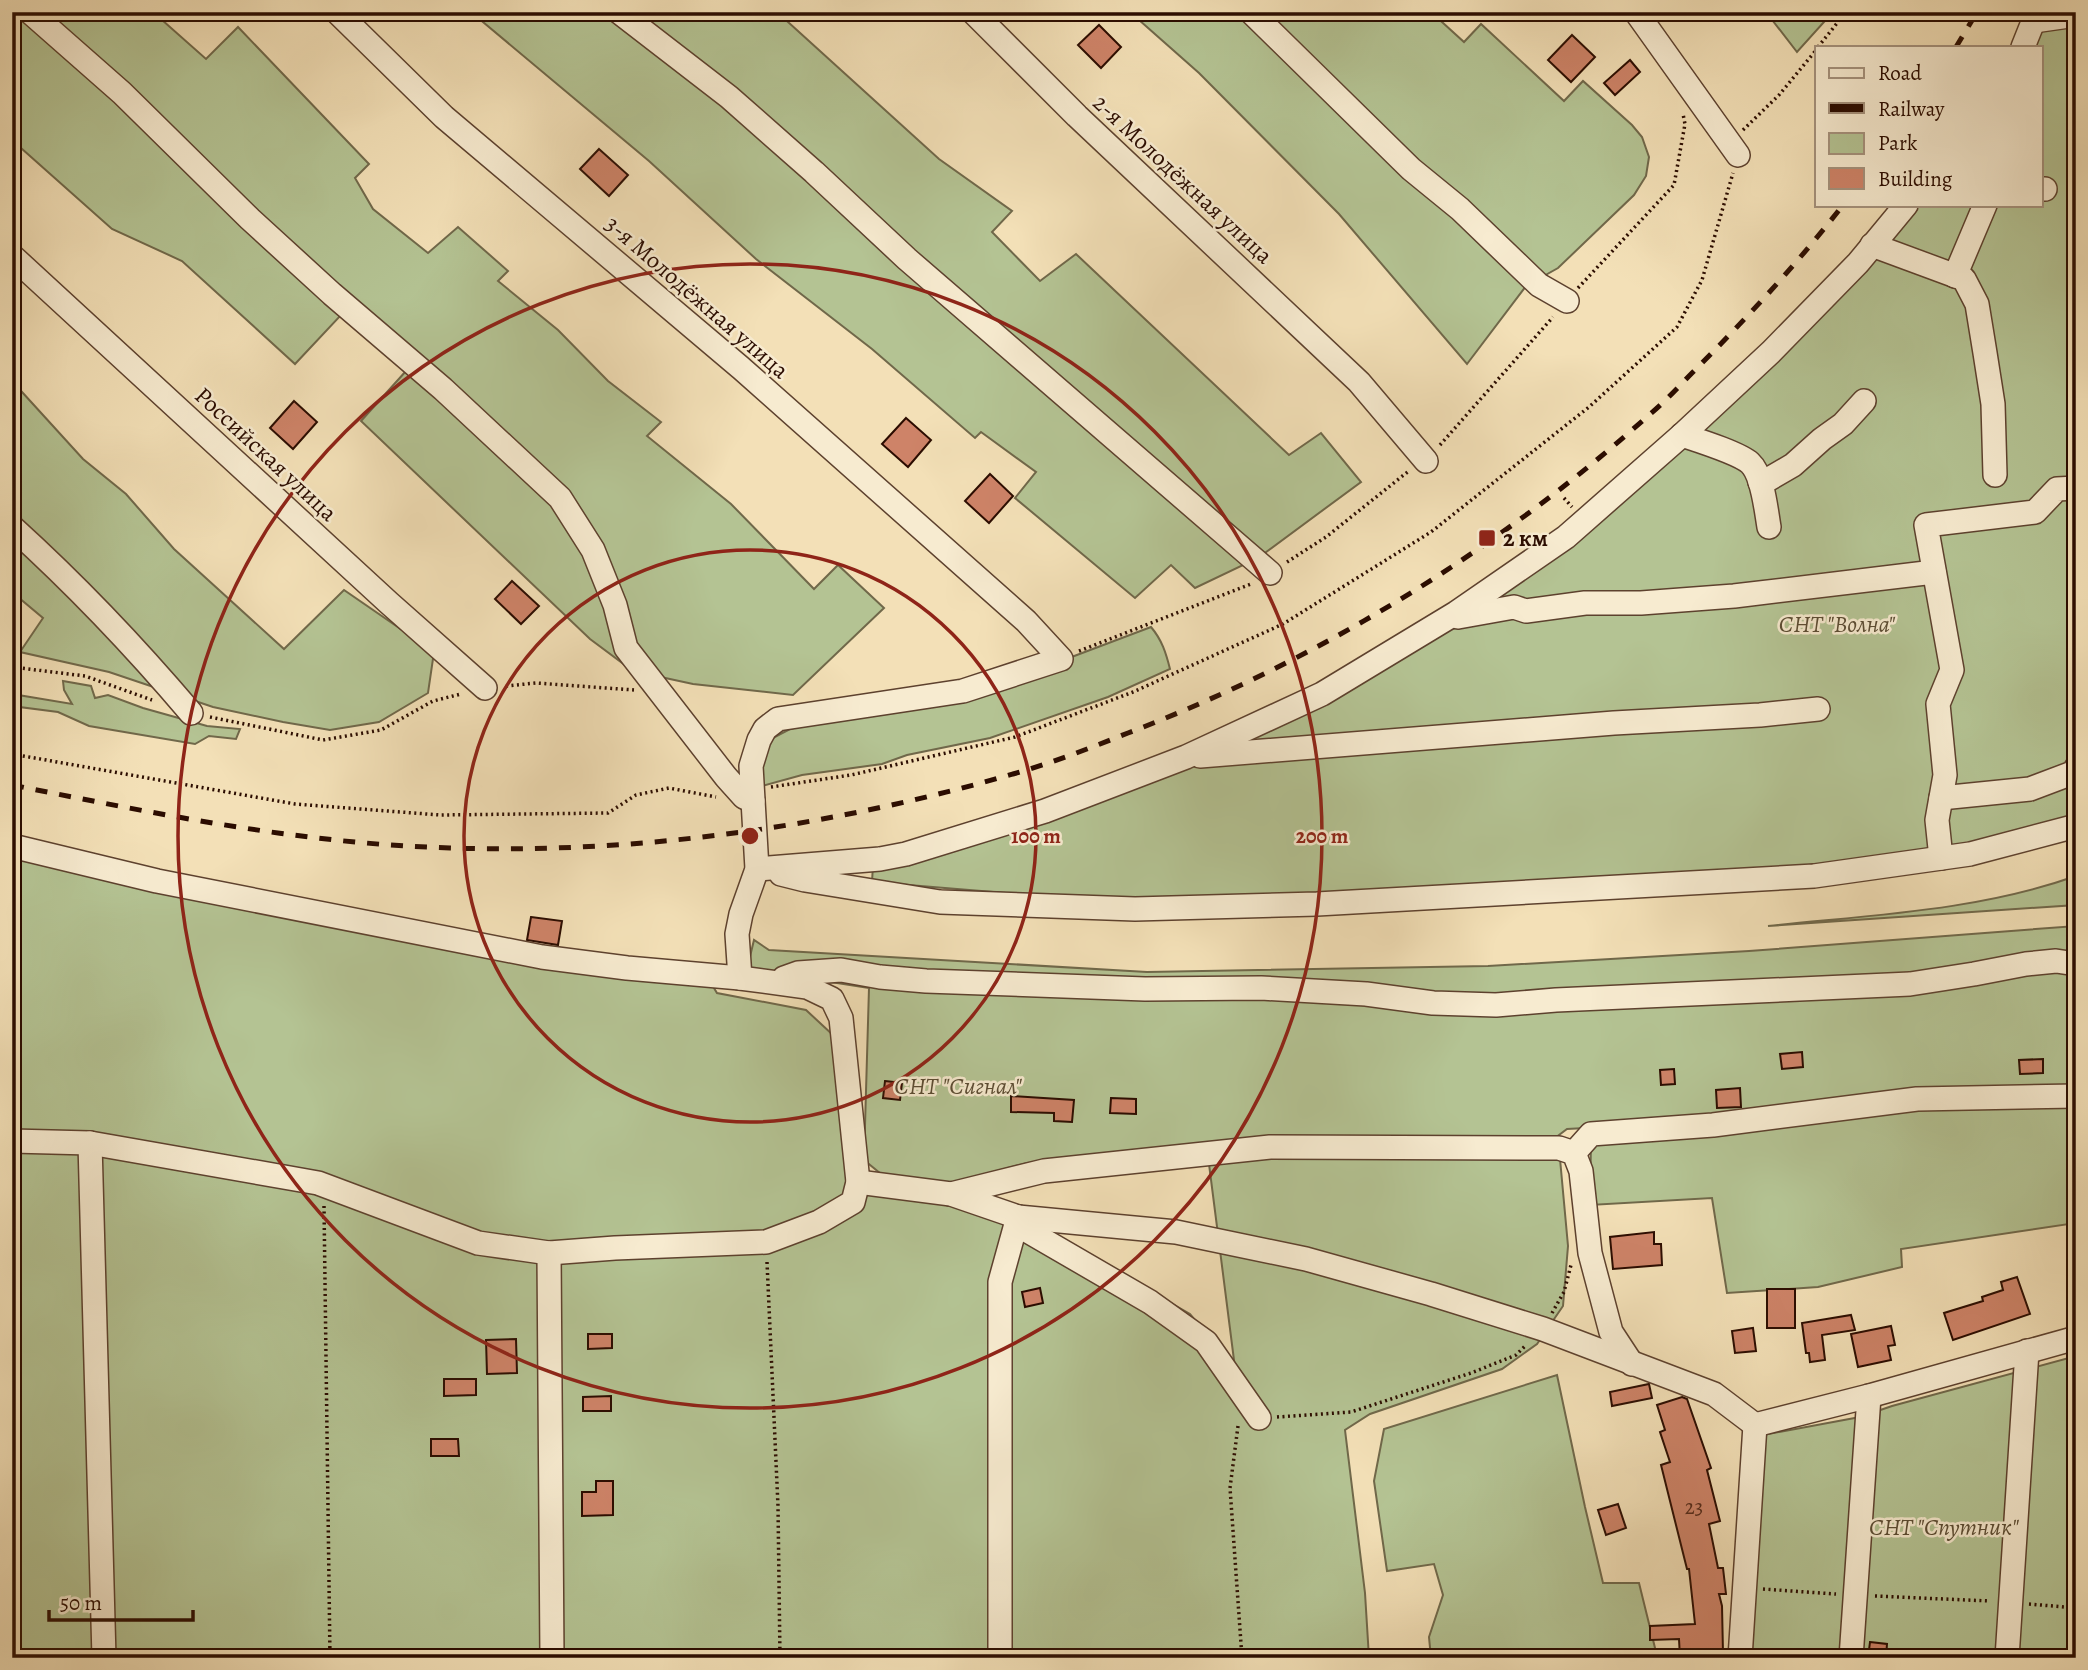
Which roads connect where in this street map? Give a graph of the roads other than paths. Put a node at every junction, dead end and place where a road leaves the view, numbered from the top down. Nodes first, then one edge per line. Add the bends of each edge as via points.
1 (30, 12) edge
2 (337, 12) edge
3 (619, 12) edge
4 (973, 12) edge
5 (1251, 12) edge
6 (1636, 12) edge
7 (2076, 15) edge
8 (2036, 16) edge
9 (2023, 46) edge
10 (1734, 149) road end
11 (1905, 206) edge
12 (1985, 206) edge
13 (1872, 245) junction
14 (12, 256) edge
15 (1955, 276) junction
16 (1567, 301) road end
17 (1864, 401) dead end
18 (1682, 435) junction
19 (1426, 461) road end
20 (1995, 475) dead end
21 (1760, 482) junction
22 (2076, 488) edge
23 (12, 527) edge
24 (1769, 527) dead end
25 (1934, 572) junction
26 (1270, 573) road end
27 (1446, 620) junction
28 (485, 688) road end
29 (1818, 709) dead end
30 (191, 713) road end
31 (1186, 757) junction
32 (2076, 768) edge
33 (1941, 797) junction
34 (748, 799) junction
35 (2076, 826) edge
36 (12, 846) edge
37 (1941, 858) junction
38 (757, 869) junction
39 (2076, 964) edge
40 (740, 978) junction
41 (771, 982) junction
42 (2076, 1096) edge
43 (12, 1141) edge
44 (90, 1143) junction
45 (1574, 1153) junction
46 (858, 1182) junction
47 (951, 1194) junction
48 (1018, 1217) junction
49 (549, 1253) junction
50 (2076, 1338) edge
51 (2027, 1351) junction
52 (1632, 1364) junction
53 (1869, 1396) junction
54 (1248, 1420) road end
55 (1755, 1425) junction
56 (104, 1658) edge
57 (552, 1658) edge
58 (1000, 1658) edge
59 (1740, 1658) edge
60 (1851, 1658) edge
61 (2007, 1658) edge

1 - 34 street via 122,93 250,219 560,498 593,550 626,648
2 - 34 street, 3-я Молодёжная улица via 444,117 741,368 1026,621 1061,659 962,691 778,719 765,729 751,766
3 - 26 street via 729,97 907,260
4 - 19 street, 2-я Молодёжная улица via 1359,382
5 - 16 street via 1410,169 1460,209 1539,285
6 - 10 street
7 - 8 street
8 - 9 street
11 - 13 street
12 - 15 street
13 - 15 street
13 - 18 street via 1771,352
14 - 28 street, Российская улица
15 - 20 street via 1964,279 1977,304 1993,404
17 - 21 street via 1793,466
18 - 21 street via 1750,463
18 - 27 street via 1566,537
21 - 24 street
22 - 25 street via 2057,489 2035,512 1926,525
23 - 30 street via 123,634
25 - 27 street via 1734,596 1585,603 1526,611 1514,607
25 - 33 street via 1951,670 1938,704 1945,775
27 - 31 street via 1322,694
29 - 31 street
31 - 38 street via 1045,811 906,854
32 - 33 street via 2030,789
33 - 37 street via 1937,820
34 - 38 street
35 - 37 street
36 - 40 street via 157,881 542,957
37 - 38 street via 1814,876 1317,904 1136,909 940,902
38 - 40 street via 737,934
39 - 41 street via 2026,964 1910,984 1496,1005 1261,988 926,981 841,970 798,973
40 - 41 street
41 - 46 street via 807,987 832,999 841,1018
42 - 45 street via 1917,1099 1741,1122 1591,1134
43 - 44 street
44 - 49 street via 318,1183 478,1243
44 - 56 street
45 - 47 street via 1559,1148 1270,1147 1044,1171
45 - 52 street via 1581,1171 1590,1253 1611,1332
46 - 47 street
46 - 49 street via 853,1202 820,1222 766,1242
47 - 48 street
48 - 52 street via 1175,1232 1306,1259 1543,1329
48 - 54 street via 1026,1230 1150,1302 1206,1342
48 - 58 street via 1000,1282
49 - 57 street
50 - 51 street
51 - 53 street
51 - 61 street
52 - 55 street via 1714,1394
53 - 55 street
53 - 60 street
55 - 59 street

